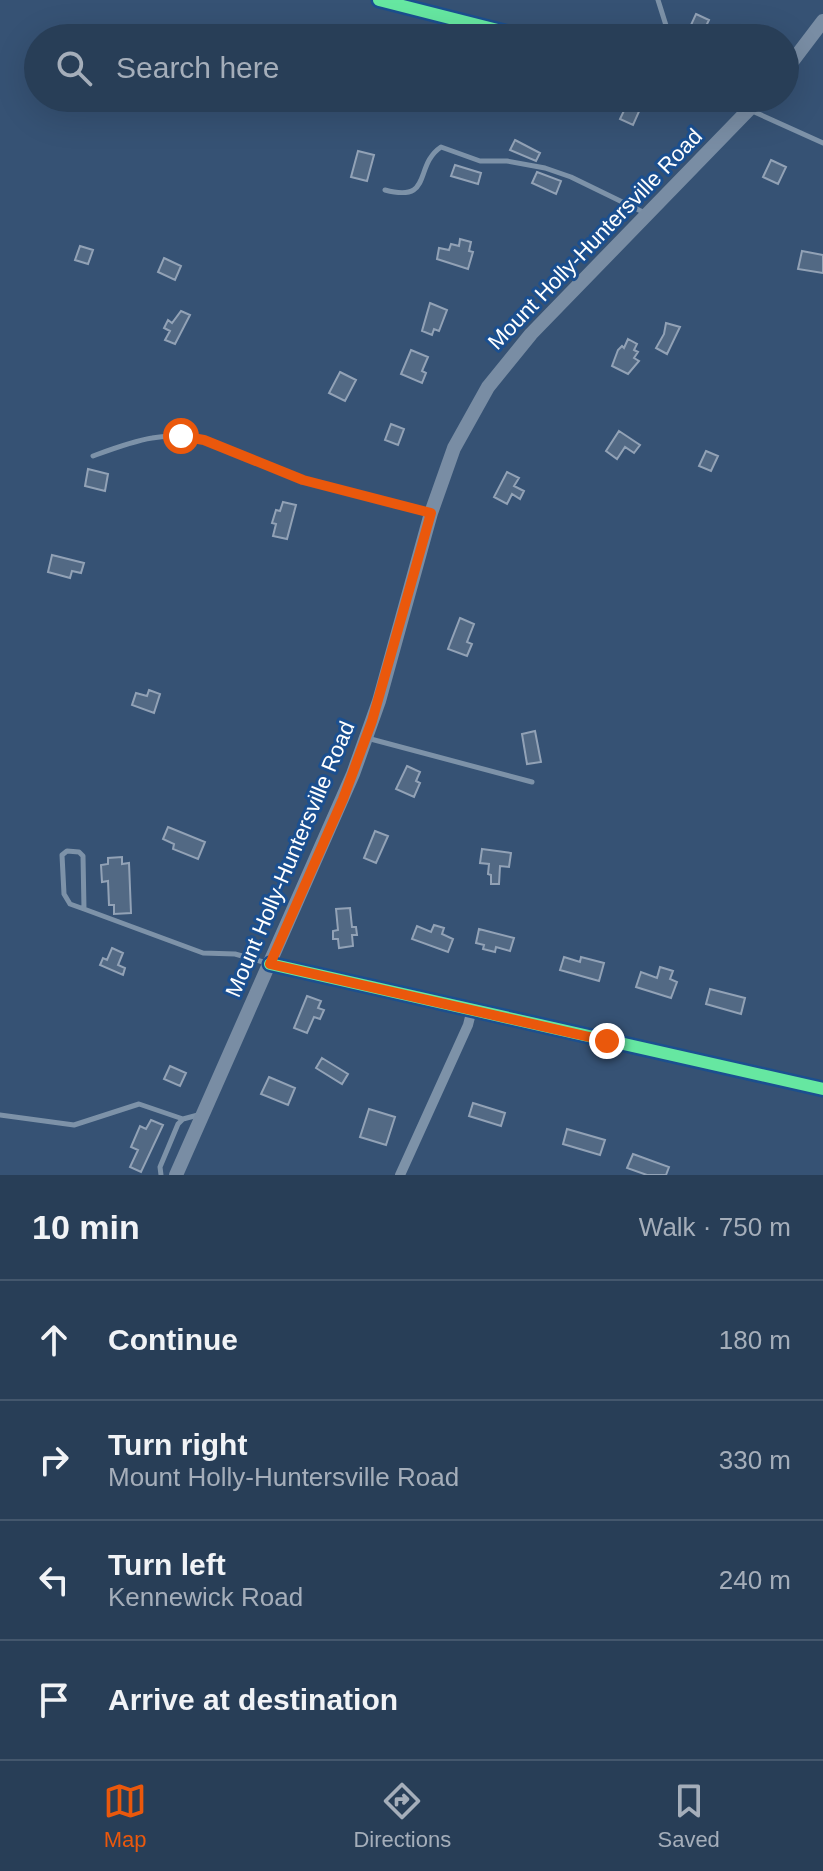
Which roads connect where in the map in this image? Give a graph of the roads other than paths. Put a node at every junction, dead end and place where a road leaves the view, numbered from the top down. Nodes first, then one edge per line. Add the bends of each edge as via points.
1 (379, 0) edge
2 (658, 0) edge
3 (823, 21) edge
4 (474, 24) edge
5 (666, 24) edge
6 (799, 53) edge
7 (747, 112) edge
8 (767, 112) edge
9 (823, 143) edge
10 (385, 190) dead end
11 (648, 214) junction
12 (93, 456) dead end
13 (431, 513) junction
14 (366, 737) junction
15 (532, 782) dead end
16 (84, 909) junction
17 (270, 964) junction
18 (472, 1009) junction
19 (823, 1089) edge
20 (203, 1114) junction
21 (0, 1115) edge
22 (183, 1119) junction
23 (161, 1175) edge
24 (176, 1175) edge
25 (400, 1175) edge

1 - 4 street
2 - 5 lane
3 - 6 main road
7 - 11 main road, Mount Holly-Huntersville Road
8 - 9 lane
10 - 11 lane via 412,192 441,147 480,161 545,168
11 - 13 main road, Mount Holly-Huntersville Road via 531,334 488,387 454,448
12 - 13 lane via 153,437 181,436 228,448 303,480
13 - 14 main road, Mount Holly-Huntersville Road
14 - 15 lane
14 - 17 main road, Mount Holly-Huntersville Road
16 - 16 lane via 70,904 64,894 62,855 67,851 83,856
16 - 17 lane via 203,953 235,954
17 - 18 street
17 - 20 main road, Mount Holly-Huntersville Road
18 - 19 street
18 - 25 street
20 - 22 lane
20 - 24 main road, Mount Holly-Huntersville Road
21 - 22 lane via 74,1125 139,1104
22 - 23 lane via 162,1160

